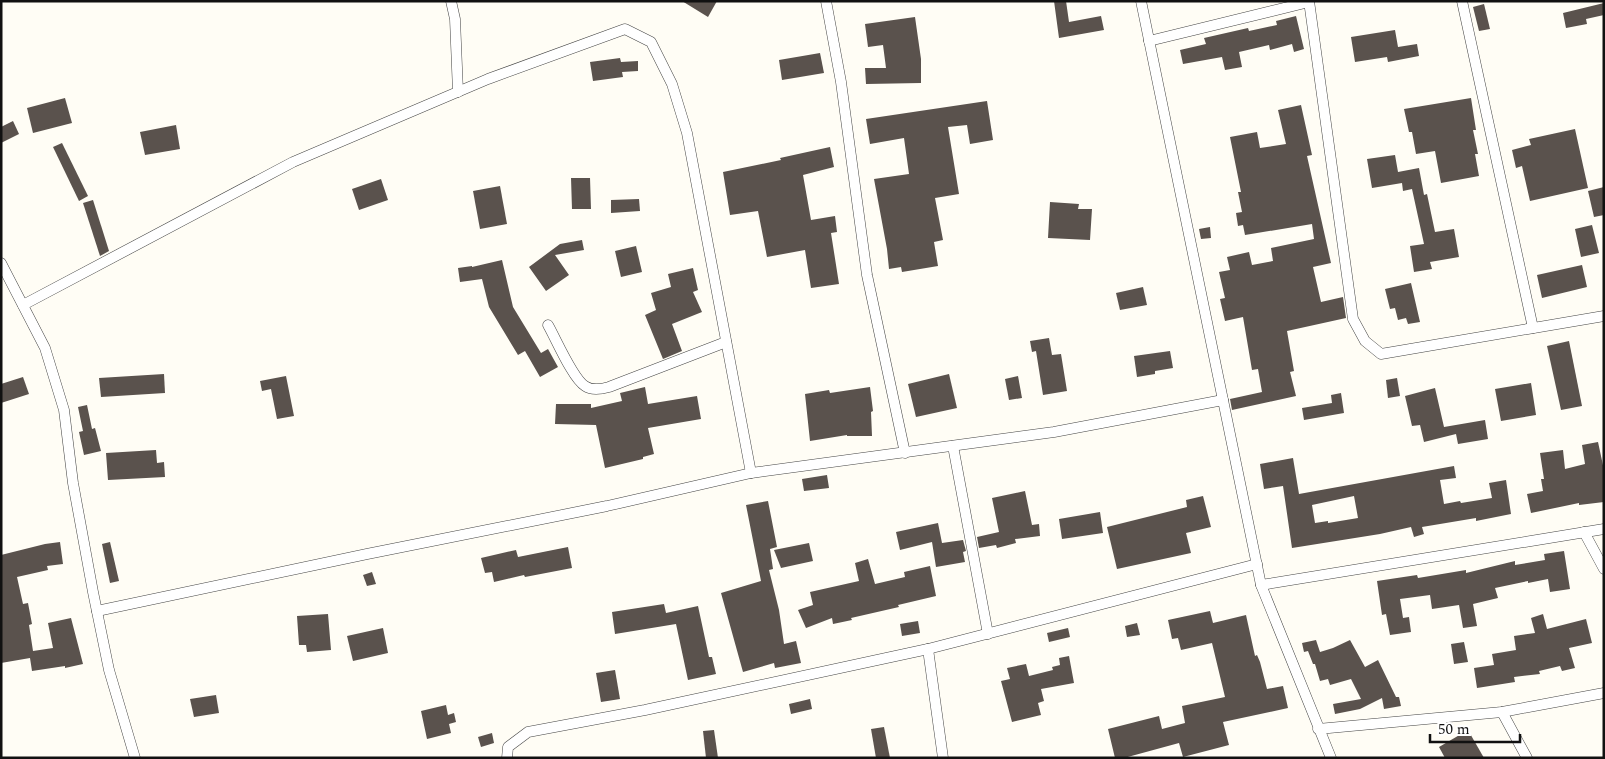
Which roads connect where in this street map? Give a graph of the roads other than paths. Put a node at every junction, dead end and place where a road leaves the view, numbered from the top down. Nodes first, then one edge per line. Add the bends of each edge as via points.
1 (451, 1) edge
2 (826, 1) edge
3 (1141, 1) edge
4 (1462, 1) edge
5 (1309, 2) edge
6 (1149, 41) junction
7 (458, 92) junction
8 (1, 263) edge
9 (23, 305) junction
10 (1604, 316) edge
11 (548, 325) dead end
12 (1533, 328) junction
13 (726, 342) junction
14 (1223, 400) junction
15 (953, 446) junction
16 (905, 453) junction
17 (751, 473) junction
18 (1604, 529) edge
19 (1584, 532) junction
20 (1257, 564) junction
21 (1604, 570) edge
22 (1261, 585) junction
23 (97, 611) junction
24 (988, 634) junction
25 (928, 649) junction
26 (1604, 693) edge
27 (1502, 712) junction
28 (1318, 729) junction
29 (136, 758) edge
30 (507, 758) edge
31 (943, 758) edge
32 (1331, 758) edge
33 (1527, 758) edge

1 - 7 street via 455,19
2 - 16 street via 841,82 866,276
3 - 6 street
4 - 12 street
5 - 6 street
5 - 12 street via 1353,319 1364,342 1380,354
6 - 14 street
7 - 9 street via 293,162
7 - 13 street via 625,29 651,42 672,84 687,133
8 - 9 street
9 - 23 street via 45,348 64,410 73,483
10 - 12 street
11 - 13 street via 578,379 593,389 609,387
13 - 17 street
14 - 15 street via 1054,432
14 - 20 street
15 - 16 street
15 - 24 street
16 - 17 street
17 - 23 street via 607,506
18 - 19 street
19 - 21 street
19 - 22 street
20 - 22 street
20 - 24 street
22 - 28 street
23 - 29 street via 109,670
24 - 25 street
25 - 30 street via 528,732 508,747
25 - 31 street
26 - 27 street
27 - 28 street
27 - 33 street
28 - 32 street

